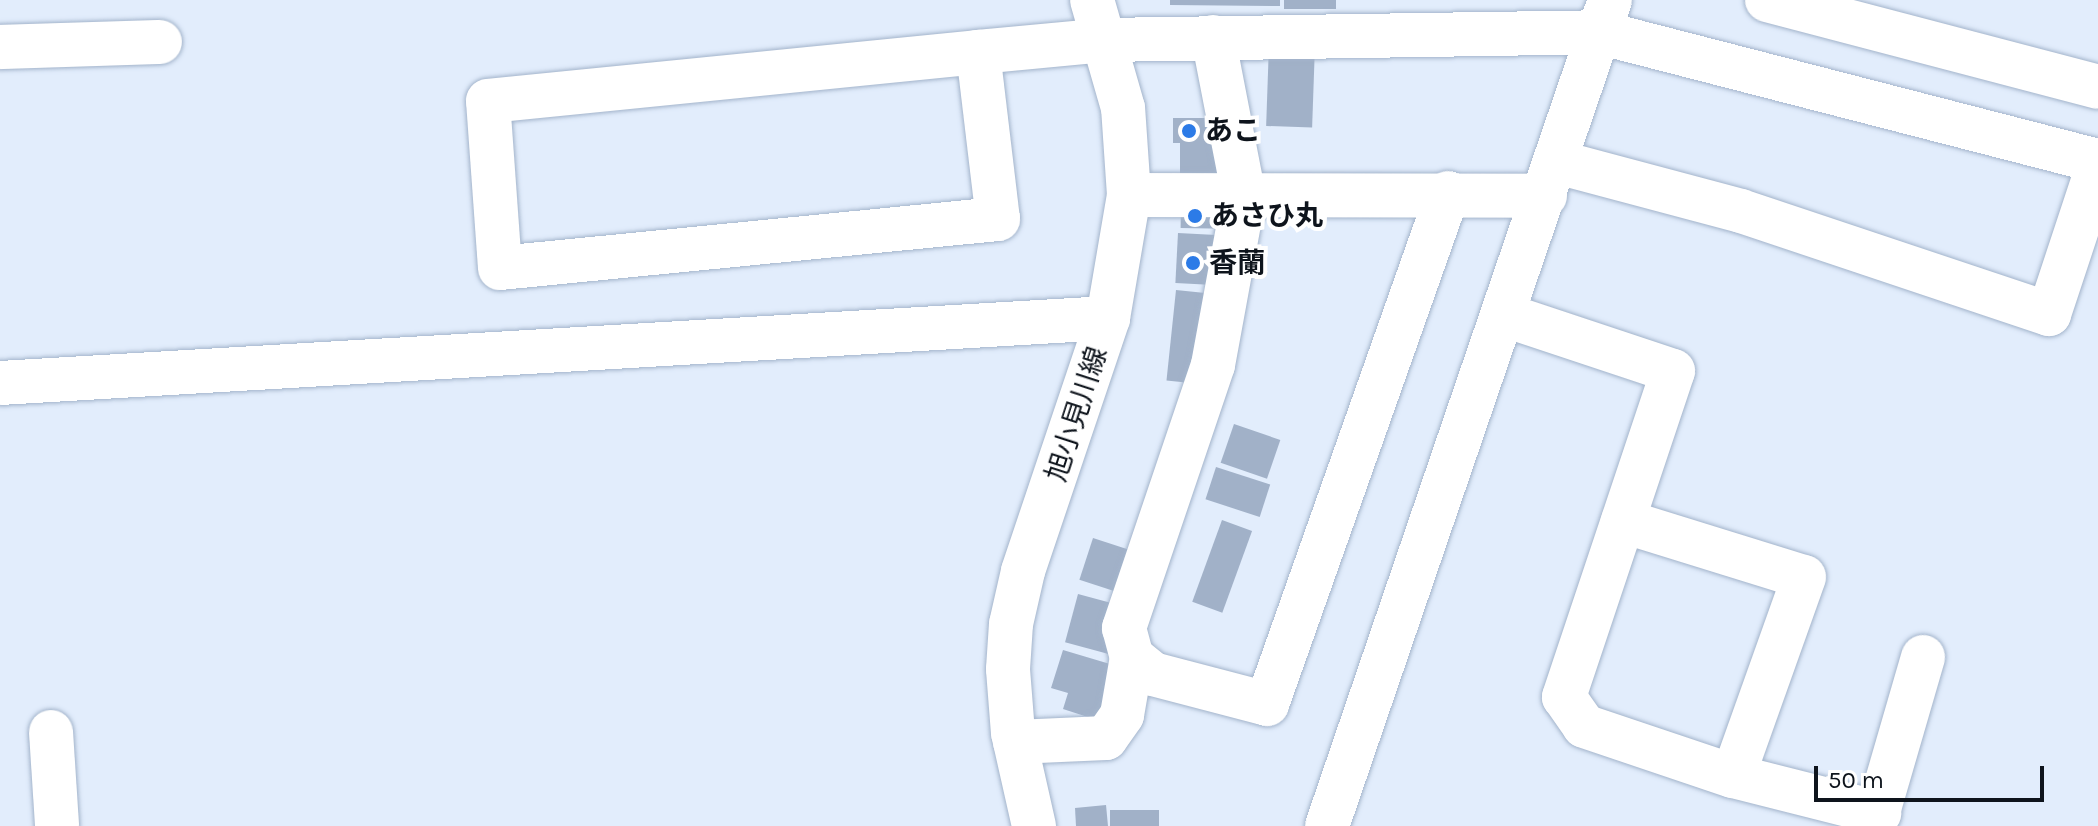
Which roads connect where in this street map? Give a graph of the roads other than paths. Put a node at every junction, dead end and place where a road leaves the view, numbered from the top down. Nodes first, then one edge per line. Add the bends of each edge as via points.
1 (1767, 0) edge
2 (1604, 16) edge
3 (1098, 20) edge
4 (1213, 37) junction
5 (160, 42) dead end
6 (0, 47) edge
7 (978, 52) junction
8 (2098, 87) edge
9 (2098, 164) edge
10 (1551, 179) junction
11 (1448, 193) junction
12 (1129, 195) junction
13 (1244, 196) junction
14 (1505, 315) junction
15 (1108, 318) junction
16 (0, 383) edge
17 (1623, 521) junction
18 (1132, 657) junction
19 (1923, 657) dead end
20 (51, 732) dead end
21 (1015, 742) junction
22 (1733, 776) junction
23 (1876, 820) edge
24 (57, 826) edge
25 (1034, 826) edge
26 (1327, 826) edge

1 - 8 street
2 - 4 street
2 - 9 street
2 - 10 street
3 - 4 street
3 - 7 street
3 - 12 street, 旭小見川線 via 1123,108
4 - 13 street
5 - 6 street
7 - 7 street via 488,101 500,268 998,219
9 - 10 street via 2049,314 1741,211
10 - 11 street
10 - 14 street
11 - 13 street
11 - 18 street via 1267,704 1153,674
12 - 13 street
12 - 15 street, 旭小見川線
13 - 18 street via 1213,365 1124,628
14 - 17 street via 1673,371
14 - 26 street
15 - 16 street
15 - 21 street, 旭小見川線 via 1023,571 1011,624 1008,669
17 - 22 street via 1564,697 1584,726
17 - 22 street via 1804,577
18 - 21 street via 1122,715 1106,738
19 - 23 street
20 - 24 street
21 - 25 street, 旭小見川線
22 - 23 street

